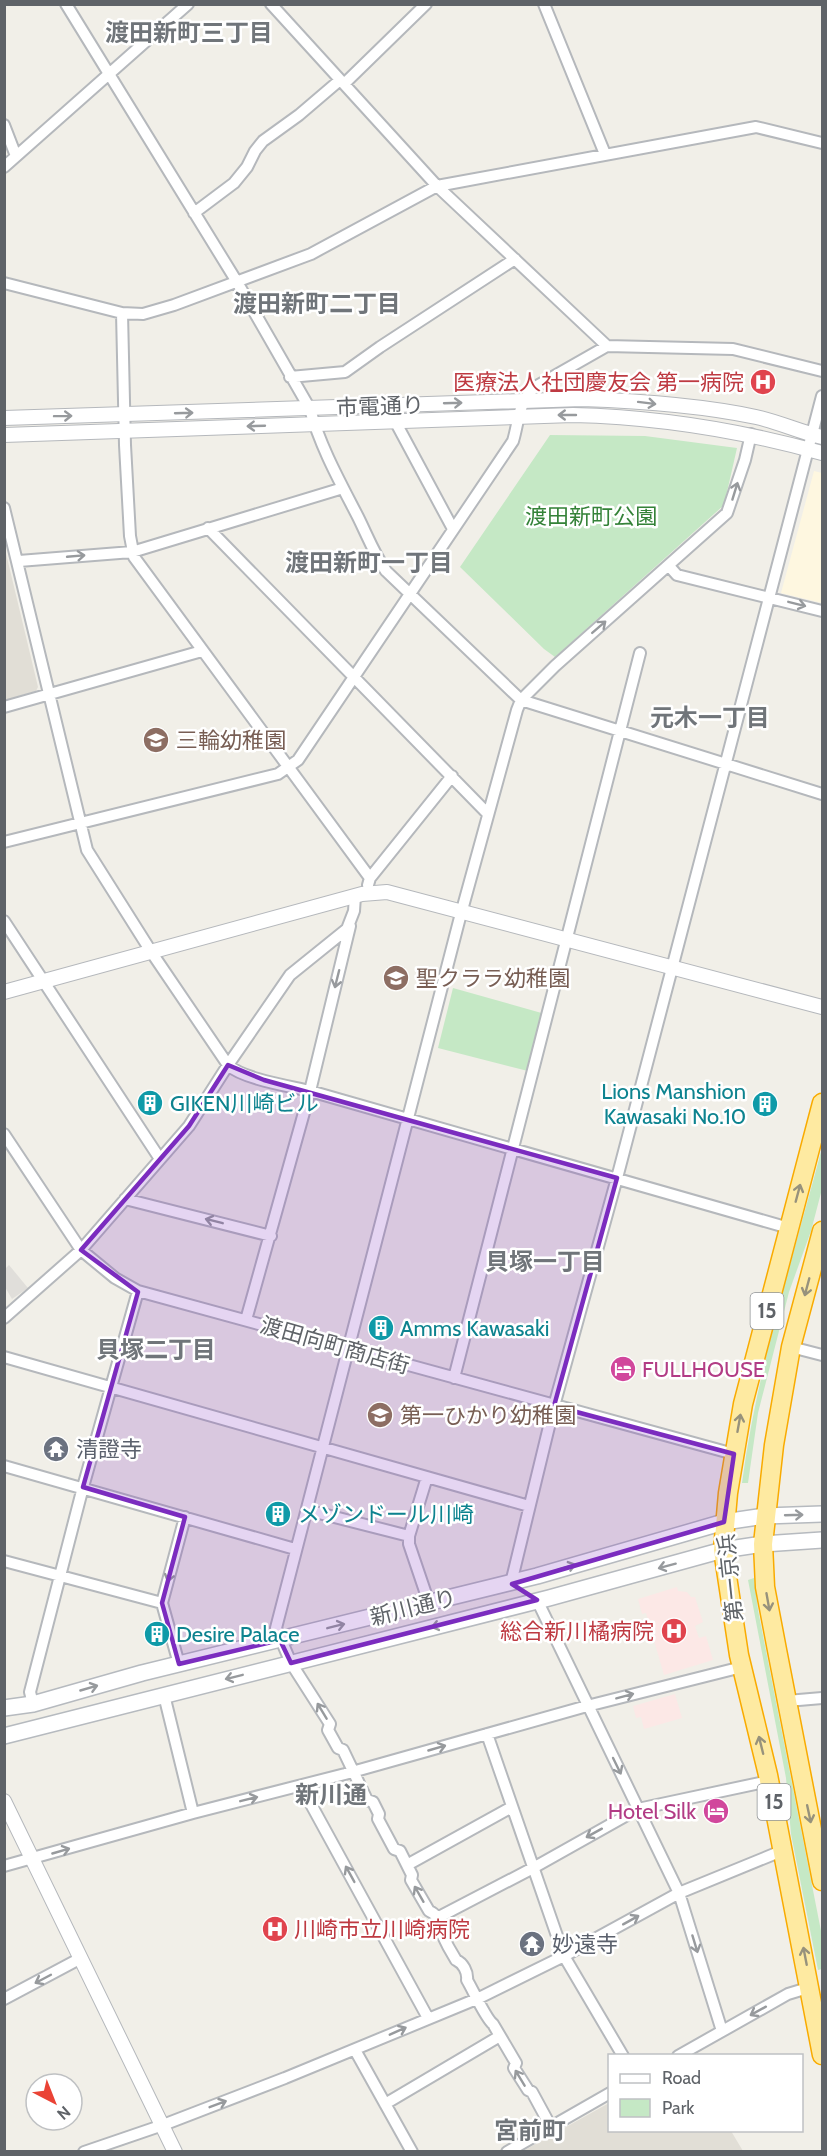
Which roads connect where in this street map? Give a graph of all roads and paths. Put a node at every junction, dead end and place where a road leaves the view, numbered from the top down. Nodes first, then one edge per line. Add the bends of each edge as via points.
1 (66, 4) edge
2 (188, 4) edge
3 (271, 4) edge
4 (426, 4) edge
5 (544, 4) edge
6 (108, 74) junction
7 (342, 82) junction
8 (4, 125) edge
9 (822, 143) edge
10 (605, 154) junction
11 (16, 156) junction
12 (4, 167) edge
13 (437, 186) junction
14 (194, 213) junction
15 (515, 259) junction
16 (237, 282) junction
17 (4, 284) edge
18 (122, 314) junction
19 (607, 346) junction
20 (822, 371) edge
21 (290, 377) junction
22 (822, 396) edge
23 (523, 400) junction
24 (310, 409) junction
25 (126, 415) junction
26 (518, 416) junction
27 (4, 418) edge
28 (395, 421) junction
29 (314, 424) junction
30 (125, 430) junction
31 (751, 434) junction
32 (4, 435) edge
33 (818, 436) edge
34 (808, 449) junction
35 (822, 453) edge
36 (343, 488) junction
37 (4, 508) edge
38 (208, 528) junction
39 (453, 530) junction
40 (132, 552) junction
41 (19, 561) junction
42 (669, 566) junction
43 (410, 594) junction
44 (771, 598) junction
45 (822, 611) edge
46 (202, 651) junction
47 (640, 653) dead end
48 (354, 676) junction
49 (50, 694) junction
50 (521, 700) junction
51 (4, 707) edge
52 (621, 730) junction
53 (725, 764) junction
54 (289, 768) junction
55 (452, 776) junction
56 (822, 794) edge
57 (488, 814) junction
58 (80, 822) junction
59 (4, 842) edge
60 (370, 878) junction
61 (361, 894) junction
62 (462, 911) junction
63 (4, 921) edge
64 (351, 922) junction
65 (567, 940) junction
66 (152, 953) junction
67 (671, 968) junction
68 (43, 982) junction
69 (4, 992) edge
70 (822, 1007) edge
71 (228, 1065) junction
72 (310, 1091) junction
73 (822, 1103) edge
74 (408, 1120) junction
75 (4, 1134) edge
76 (9, 1149) edge
77 (513, 1150) junction
78 (160, 1159) junction
79 (616, 1178) junction
80 (125, 1199) junction
81 (789, 1228) junction
82 (822, 1231) edge
83 (271, 1236) junction
84 (81, 1250) junction
85 (138, 1291) junction
86 (4, 1318) edge
87 (246, 1320) junction
88 (791, 1347) junction
89 (349, 1349) junction
90 (822, 1354) edge
91 (4, 1357) edge
92 (454, 1378) junction
93 (111, 1386) junction
94 (554, 1406) junction
95 (323, 1447) junction
96 (734, 1454) junction
97 (4, 1466) edge
98 (427, 1477) junction
99 (83, 1487) junction
100 (529, 1506) junction
101 (307, 1509) junction
102 (822, 1514) edge
103 (765, 1516) junction
104 (185, 1517) junction
105 (724, 1522) junction
106 (410, 1536) junction
107 (822, 1540) edge
108 (763, 1544) junction
109 (295, 1549) junction
110 (723, 1550) junction
111 (4, 1561) edge
112 (60, 1575) junction
113 (511, 1583) junction
114 (537, 1600) junction
115 (162, 1603) junction
116 (429, 1603) junction
117 (279, 1640) junction
118 (291, 1663) junction
119 (179, 1664) junction
120 (742, 1667) junction
121 (158, 1669) junction
122 (164, 1695) junction
123 (821, 1700) edge
124 (787, 1701) junction
125 (33, 1704) junction
126 (587, 1707) junction
127 (4, 1708) edge
128 (40, 1727) junction
129 (487, 1734) junction
130 (4, 1736) edge
131 (352, 1772) junction
132 (770, 1781) junction
133 (301, 1786) junction
134 (4, 1801) edge
135 (512, 1807) junction
136 (638, 1809) junction
137 (193, 1813) junction
138 (784, 1851) junction
139 (33, 1859) junction
140 (407, 1865) junction
141 (4, 1866) edge
142 (533, 1868) junction
143 (822, 1881) edge
144 (679, 1893) junction
145 (437, 1918) junction
146 (564, 1956) junction
147 (81, 1958) junction
148 (811, 1987) junction
149 (479, 1998) junction
150 (4, 1999) edge
151 (429, 2018) junction
152 (722, 2031) junction
153 (500, 2036) junction
154 (356, 2050) junction
155 (622, 2054) edge
156 (680, 2054) edge
157 (822, 2055) edge
158 (608, 2094) edge
159 (385, 2104) junction
160 (163, 2125) junction
161 (551, 2127) junction
162 (84, 2151) edge
163 (175, 2151) edge
164 (412, 2151) edge
165 (507, 2151) edge

1 - 6 street
2 - 6 street
3 - 7 street
4 - 7 street
5 - 10 street
6 - 11 street
6 - 14 street
7 - 13 street
7 - 14 street via 263,141 234,183
8 - 11 street
9 - 10 street via 756,127
10 - 13 street
11 - 12 street
13 - 15 street
13 - 16 street via 327,247
14 - 16 street
15 - 19 street
15 - 21 street via 345,372
16 - 18 street via 152,312
16 - 21 street
17 - 18 street
18 - 25 street
19 - 20 street via 733,349
19 - 23 street via 535,387
21 - 24 street
22 - 33 street
24 -> 23 street, 市電通り
23 - 26 street
23 -> 33 street, 市電通り via 626,401 707,409 757,417
25 -> 24 street, 市電通り
24 - 29 street
27 -> 25 street, 市電通り
25 - 30 street
26 - 28 street, 市電通り
31 -> 26 street, 市電通り via 606,416
26 - 39 street via 513,441
28 - 29 street, 市電通り
28 - 39 street
29 -> 30 street, 市電通り
29 - 36 street
30 - 32 street, 市電通り
30 - 40 street
31 - 34 street, 市電通り
42 -> 31 street via 727,513
33 - 34 street
34 - 35 street, 市電通り
34 - 44 street
36 - 38 street
36 - 43 street via 378,559
37 - 41 street
38 - 40 street
38 - 48 street
39 - 43 street
41 -> 40 street
40 - 46 street
41 - 49 street
42 - 44 street via 677,574
50 -> 42 street
43 - 48 street
43 - 50 street
44 -> 45 street
44 - 53 street
46 - 49 street
46 - 54 street
47 - 52 street
48 - 54 street
48 - 55 street
49 - 51 street
49 - 58 street
50 - 52 street
50 - 57 street
52 - 53 street
52 - 65 street
53 - 56 street
53 - 67 street
54 - 58 street via 278,774
54 - 60 street
55 - 57 street
55 - 60 street
57 - 62 street
58 - 59 street
58 - 66 street via 91,857
60 - 61 street
61 - 62 street via 387,892
61 - 64 street
61 - 66 street
62 - 65 street
62 - 74 street
63 - 68 street
64 - 71 street via 290,975
64 -> 72 street
65 - 67 street
65 - 77 street
66 - 68 street
66 - 71 street
67 - 70 street
67 - 79 street
68 - 69 street
68 - 78 street
71 - 72 street via 264,1080
71 - 78 street via 189,1125
72 - 74 street
72 - 83 street
81 -> 73 highway, 第一京浜 / 15
74 - 77 street
74 - 89 street
75 - 76 street, 渡田向町商店街
76 - 84 street, 渡田向町商店街
77 - 79 street
77 - 92 street
78 - 80 street
79 - 81 street
79 - 94 street
83 -> 80 street
80 - 84 street
96 -> 81 highway, 第一京浜 / 15 via 743,1404
82 -> 88 highway, 第一京浜 / 15
83 - 87 street
84 - 85 street, 渡田向町商店街
84 - 86 street
85 - 87 street, 渡田向町商店街
85 - 93 street
87 - 89 street, 渡田向町商店街
88 - 90 street
88 - 103 highway, 第一京浜 / 15
89 - 92 street, 渡田向町商店街
89 - 95 street
91 - 93 street
92 - 94 street, 渡田向町商店街
93 - 95 street
93 - 99 street
94 - 96 street, 渡田向町商店街
94 - 100 street
95 - 98 street
95 - 101 street
96 - 105 highway, 第一京浜 / 15
97 - 99 street
98 - 100 street
98 - 106 street
99 - 104 street
99 - 112 street
100 - 113 street
101 - 106 street
101 - 109 street
103 -> 102 main road, 新川通り
103 - 105 main road, 新川通り
103 - 108 highway, 第一京浜 / 15
104 - 109 street
104 -> 115 street
105 - 110 highway, 第一京浜 / 15
113 -> 105 main road, 新川通り
106 - 116 street via 409,1544
107 - 108 main road, 新川通り
108 - 110 main road, 新川通り
108 -> 124 highway, 第一京浜 / 15 via 765,1587
109 - 117 street via 276,1628
110 -> 114 main road, 新川通り
110 - 120 highway, 第一京浜 / 15
111 - 112 street
112 - 115 street
112 - 125 street via 30,1692
113 - 114 main road
113 - 116 main road, 新川通り
114 -> 118 main road, 新川通り
114 - 126 street
115 - 119 street
117 -> 116 main road, 新川通り
117 - 118 street
117 - 119 main road, 新川通り
118 -> 122 main road, 新川通り
131 -> 118 street via 343,1750 328,1730 330,1724
119 - 121 main road, 新川通り
126 -> 120 street
132 -> 120 highway, 第一京浜 / 15
121 - 122 main road
125 -> 121 main road, 新川通り
122 - 128 main road, 新川通り
122 - 137 street
123 - 124 street
124 -> 143 highway, 第一京浜 / 15
125 - 127 main road, 新川通り
125 - 128 main road
126 - 129 street
126 -> 136 street
128 - 130 main road, 新川通り
131 -> 129 street
129 - 135 street
131 - 133 street
131 - 140 street via 367,1800 373,1802 394,1849 400,1851
132 - 136 street
132 - 138 highway, 第一京浜 / 15
137 -> 133 street
151 -> 133 street
134 - 139 street
135 - 140 street
135 - 142 street
136 -> 142 street
136 - 144 street
139 -> 137 street
138 - 144 street
148 -> 138 highway, 第一京浜 / 15
139 - 141 street
139 - 147 street
145 -> 140 street via 411,1880
142 - 145 street
142 - 146 street
146 -> 144 street
144 -> 152 street
145 - 149 street via 440,1932
146 - 149 street
146 - 155 street
147 -> 150 street
147 - 160 street
148 -> 152 street via 788,1994
148 - 157 highway, 第一京浜 / 15
149 - 151 street
149 - 153 street
154 -> 151 street
152 - 156 street
153 - 159 street
161 -> 153 street via 514,2068 516,2063
154 - 159 street
160 -> 154 street
158 - 161 street
159 - 164 street
160 - 162 street
160 - 163 street
161 - 165 street

